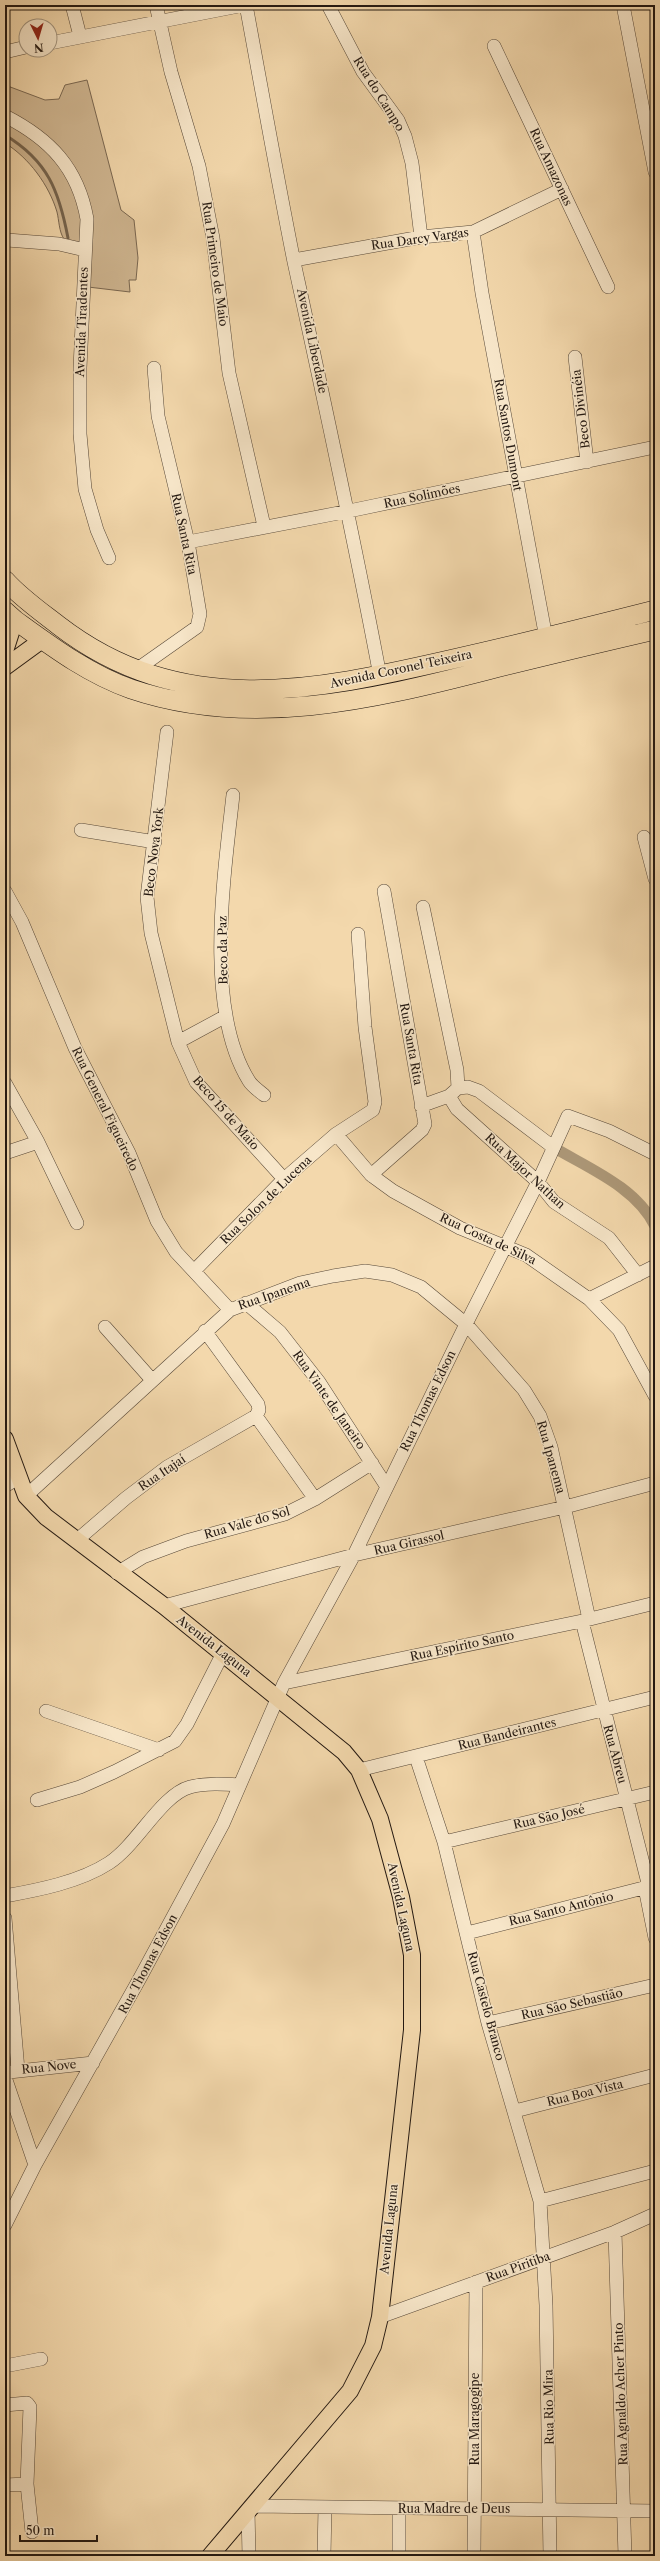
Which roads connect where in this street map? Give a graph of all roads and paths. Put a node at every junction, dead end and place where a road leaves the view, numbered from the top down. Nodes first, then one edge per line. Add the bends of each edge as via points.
1 (72, 5) edge
2 (156, 5) edge
3 (245, 5) edge
4 (328, 5) edge
5 (623, 5) edge
6 (159, 22) junction
7 (80, 36) junction
8 (58, 41) edge
9 (494, 46) dead end
10 (18, 50) edge
11 (5, 52) edge
12 (5, 116) edge
13 (655, 172) edge
14 (562, 189) junction
15 (473, 232) junction
16 (421, 237) junction
17 (7, 240) dead end
18 (85, 250) junction
19 (294, 260) junction
20 (608, 287) dead end
21 (575, 356) dead end
22 (154, 368) dead end
23 (655, 447) edge
24 (587, 462) junction
25 (516, 477) junction
26 (349, 511) junction
27 (264, 526) junction
28 (188, 542) junction
29 (109, 558) dead end
30 (5, 580) edge
31 (655, 610) edge
32 (10, 616) edge
33 (655, 630) edge
34 (546, 638) junction
35 (42, 640) junction
36 (5, 651) edge
37 (5, 667) edge
38 (136, 670) junction
39 (380, 676) junction
40 (167, 732) dead end
41 (233, 795) dead end
42 (81, 830) dead end
43 (644, 837) dead end
44 (155, 842) junction
45 (655, 879) edge
46 (5, 891) edge
47 (384, 891) dead end
48 (423, 907) dead end
49 (358, 934) dead end
50 (226, 1016) junction
51 (178, 1042) junction
52 (7, 1089) edge
53 (453, 1092) junction
54 (264, 1095) dead end
55 (421, 1106) junction
56 (336, 1134) junction
57 (38, 1142) junction
58 (553, 1147) junction
59 (5, 1153) edge
60 (655, 1154) edge
61 (371, 1175) junction
62 (284, 1179) junction
63 (538, 1182) junction
64 (77, 1223) dead end
65 (506, 1247) junction
66 (655, 1266) edge
67 (194, 1271) junction
68 (638, 1275) junction
69 (589, 1299) junction
70 (246, 1303) junction
71 (230, 1310) junction
72 (466, 1324) junction
73 (105, 1327) dead end
74 (205, 1331) junction
75 (152, 1380) junction
76 (655, 1396) edge
77 (256, 1416) junction
78 (5, 1439) edge
79 (372, 1463) junction
80 (12, 1482) edge
81 (655, 1483) edge
82 (387, 1487) junction
83 (26, 1496) junction
84 (315, 1499) junction
85 (565, 1507) junction
86 (76, 1541) junction
87 (354, 1555) junction
88 (117, 1573) junction
89 (655, 1603) edge
90 (164, 1606) junction
91 (585, 1620) junction
92 (223, 1653) junction
93 (280, 1690) junction
94 (655, 1697) edge
95 (603, 1710) junction
96 (46, 1711) dead end
97 (159, 1750) junction
98 (416, 1757) junction
99 (359, 1770) junction
100 (239, 1784) junction
101 (655, 1792) edge
102 (627, 1799) junction
103 (37, 1800) dead end
104 (444, 1842) junction
105 (650, 1887) edge
106 (5, 1896) edge
107 (5, 1918) edge
108 (467, 1933) junction
109 (655, 1938) edge
110 (655, 1985) edge
111 (488, 2023) junction
112 (93, 2064) junction
113 (18, 2070) junction
114 (5, 2073) edge
115 (655, 2075) edge
116 (5, 2077) edge
117 (515, 2111) junction
118 (35, 2165) junction
119 (655, 2171) edge
120 (540, 2201) junction
121 (655, 2214) edge
122 (5, 2225) edge
123 (615, 2232) junction
124 (544, 2258) junction
125 (476, 2282) junction
126 (380, 2317) junction
127 (41, 2359) dead end
128 (5, 2366) edge
129 (5, 2404) edge
130 (5, 2484) edge
131 (27, 2484) junction
132 (325, 2507) junction
133 (251, 2508) junction
134 (475, 2508) junction
135 (551, 2508) junction
136 (399, 2509) junction
137 (625, 2511) junction
138 (655, 2511) edge
139 (32, 2532) dead end
140 (210, 2556) edge
141 (248, 2556) edge
142 (324, 2556) edge
143 (399, 2556) edge
144 (474, 2556) edge
145 (550, 2556) edge
146 (625, 2556) edge

1 - 7 street
2 - 6 street, Rua Primeiro de Maio
3 - 6 street
3 - 19 street, Avenida Liberdade
4 - 16 street, Rua do Campo via 363,72 398,120 405,136 412,163
5 - 13 street
6 - 7 street
6 - 27 street, Rua Primeiro de Maio via 171,72 200,166 213,238 229,373
7 - 8 street
9 - 14 street, Rua Amazonas
10 - 11 street
12 - 18 street, Avenida Tiradentes via 39,136 55,151 74,178 83,198 87,219
14 - 15 street, Rua Darcy Vargas
14 - 20 street, Rua Amazonas
15 - 16 street, Rua Darcy Vargas
15 - 25 street, Rua Santos Dumont
16 - 19 street, Rua Darcy Vargas
17 - 18 street via 59,244
18 - 29 street, Avenida Tiradentes via 80,434 85,489 97,530
19 - 26 street, Avenida Liberdade
21 - 24 street, Beco Divinéia
22 - 28 street, Rua Santa Rita via 158,416
23 - 24 street, Rua Solimões
24 - 25 street, Rua Solimões
25 - 26 street, Rua Solimões
25 - 34 street, Rua Santos Dumont
26 - 27 street, Rua Solimões
26 - 39 street, Avenida Liberdade
27 - 28 street, Rua Solimões
28 - 38 street, Rua Santa Rita via 200,614 197,627
30 - 38 highway, Avenida Coronel Teixeira via 73,637
31 - 34 highway, Avenida Coronel Teixeira
32 - 35 highway, Avenida Coronel Teixeira
32 - 36 main road
33 - 35 highway, Avenida Coronel Teixeira via 374,698 278,709 225,709 176,702 130,688 87,669
34 - 39 highway, Avenida Coronel Teixeira
35 - 37 main road
38 - 39 highway, Avenida Coronel Teixeira via 166,679 224,690 259,691 336,684
40 - 44 street, Beco Nova York
41 - 50 street, Beco da Paz via 222,916 221,960
42 - 44 street
43 - 45 street
44 - 51 street, Beco Nova York via 147,897 148,919
46 - 67 street, Rua General Figueiredo via 22,922 74,1048 129,1152 157,1221 176,1252
47 - 55 street, Rua Santa Rita
48 - 53 street via 457,1070
49 - 56 street, Rua Solon de Lucena via 365,1027 375,1106 369,1113
50 - 51 street
50 - 54 street, Beco da Paz via 238,1059 250,1082
51 - 62 street, Beco 15 de Maio via 196,1082
52 - 57 street
53 - 55 street
53 - 58 street via 468,1088 479,1091
53 - 63 street, Rua Major Nathan via 457,1109
55 - 61 street, Rua Santa Rita via 425,1124 422,1130
56 - 61 street, Rua Costa de Silva
56 - 62 street, Rua Solon de Lucena
57 - 59 street
57 - 64 street
58 - 60 street, Rua Thomas Edson via 568,1116 609,1131
58 - 63 street, Rua Thomas Edson
61 - 65 street, Rua Costa de Silva via 460,1228
62 - 67 street, Rua Solon de Lucena
63 - 65 street, Rua Thomas Edson
63 - 68 street, Rua Major Nathan via 554,1202 609,1238
65 - 69 street, Rua Costa de Silva via 549,1269
65 - 72 street, Rua Thomas Edson
66 - 68 street
67 - 71 street, Rua General Figueiredo
68 - 69 street
69 - 76 street, Rua Costa de Silva via 619,1330
70 - 71 street, Rua Ipanema
70 - 72 street, Rua Ipanema via 300,1283 365,1271 392,1275 421,1287
70 - 79 street, Rua Vinte de Janeiro via 280,1332 319,1382
71 - 74 street, Rua Ipanema
72 - 82 street, Rua Thomas Edson
72 - 85 street, Rua Ipanema via 524,1390 540,1416 551,1447
73 - 75 street
74 - 75 street, Rua Ipanema
74 - 77 street via 258,1404
75 - 83 street, Rua Ipanema
77 - 84 street
77 - 86 street, Rua Itajaí via 167,1467
78 - 80 main road, Avenida Laguna
79 - 82 street, Rua Vinte de Janeiro
79 - 84 street, Rua Vale do Sol
80 - 83 main road, Avenida Laguna
81 - 85 street, Rua Girassol
82 - 87 street, Rua Thomas Edson
83 - 86 main road, Avenida Laguna via 46,1517
84 - 88 street, Rua Vale do Sol via 285,1514 164,1549 143,1557
85 - 87 street, Rua Girassol
85 - 91 street, Rua Ipanema
86 - 88 main road, Avenida Laguna
87 - 90 street, Rua Girassol
87 - 93 street, Rua Thomas Edson
88 - 90 main road, Avenida Laguna
89 - 91 street, Rua Espírito Santo
90 - 92 main road, Avenida Laguna
91 - 93 street, Rua Espírito Santo
91 - 95 street, Rua Abreu
92 - 93 main road, Avenida Laguna
92 - 97 street via 187,1724 175,1741
93 - 99 main road, Avenida Laguna
93 - 100 street, Rua Thomas Edson
94 - 95 street, Rua Bandeirantes
95 - 98 street, Rua Bandeirantes
95 - 102 street, Rua Abreu
96 - 97 street
97 - 103 street via 80,1787
98 - 99 street, Rua Bandeirantes
98 - 104 street, Rua Castelo Branco
99 - 126 main road, Avenida Laguna via 380,1819 401,1896 412,1955 412,2030
100 - 106 street via 190,1787 176,1794 129,1848 108,1864 46,1889
100 - 112 street, Rua Thomas Edson via 223,1824
101 - 102 street, Rua São José
102 - 104 street, Rua São José
102 - 105 street, Rua Abreu
104 - 108 street, Rua Castelo Branco
105 - 108 street, Rua Santo Antônio
105 - 109 street, Rua Abreu
107 - 113 street
108 - 111 street, Rua Castelo Branco
110 - 111 street, Rua São Sebastião
111 - 117 street, Rua Castelo Branco
112 - 113 street, Rua Nove
112 - 118 street, Rua Thomas Edson
113 - 114 street, Rua Nove
115 - 117 street, Rua Boa Vista
116 - 118 street
117 - 120 street, Rua Castelo Branco
118 - 122 street, Rua Thomas Edson
119 - 120 street
120 - 124 street, Rua Castelo Branco
121 - 123 street, Rua Piritiba
123 - 124 street, Rua Piritiba
123 - 137 street, Rua Agnaldo Acher Pinto
124 - 125 street, Rua Piritiba
124 - 135 street, Rua Rio Mira
125 - 126 street, Rua Piritiba
125 - 134 street, Rua Maragogipe
126 - 133 main road, Avenida Laguna via 373,2346 350,2391
127 - 128 street
129 - 131 street via 27,2403 30,2407
130 - 131 street
131 - 139 street
132 - 133 street, Rua Madre de Deus
132 - 136 street, Rua Madre de Deus
132 - 142 street
133 - 140 main road, Avenida Laguna
133 - 141 street
134 - 135 street, Rua Madre de Deus
134 - 136 street, Rua Madre de Deus
134 - 144 street, Rua Maragogipe
135 - 137 street, Rua Madre de Deus
135 - 145 street, Rua Rio Mira
136 - 143 street
137 - 138 street, Rua Madre de Deus
137 - 146 street, Rua Agnaldo Acher Pinto

